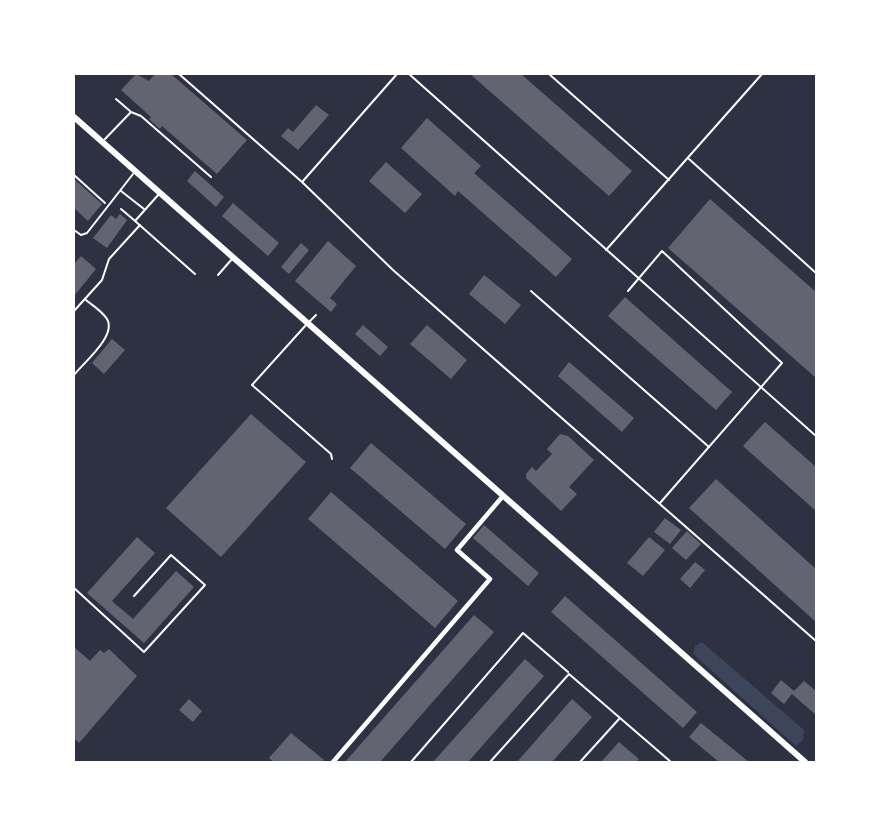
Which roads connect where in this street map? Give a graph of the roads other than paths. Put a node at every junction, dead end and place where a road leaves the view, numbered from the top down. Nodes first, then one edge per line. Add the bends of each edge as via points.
1 (179, 74) edge
2 (397, 74) edge
3 (409, 74) edge
4 (550, 74) edge
5 (760, 74) edge
6 (116, 99) dead end
7 (131, 112) junction
8 (74, 117) edge
9 (102, 142) junction
10 (688, 158) junction
11 (135, 171) junction
12 (211, 177) dead end
13 (669, 180) junction
14 (302, 182) junction
15 (120, 191) junction
16 (159, 193) junction
17 (121, 209) dead end
18 (144, 209) junction
19 (135, 220) junction
20 (140, 225) junction
21 (74, 230) edge
22 (606, 250) junction
23 (233, 258) junction
24 (817, 273) edge
25 (195, 274) dead end
26 (218, 275) dead end
27 (639, 279) junction
28 (531, 291) dead end
29 (628, 291) dead end
30 (85, 299) junction
31 (74, 312) edge
32 (316, 315) dead end
33 (307, 324) junction
34 (74, 375) edge
35 (760, 386) junction
36 (817, 436) edge
37 (710, 447) junction
38 (332, 459) dead end
39 (503, 496) junction
40 (660, 503) junction
41 (74, 588) edge
42 (134, 596) dead end
43 (817, 641) edge
44 (569, 674) junction
45 (620, 718) junction
46 (333, 762) edge
47 (411, 762) edge
48 (490, 762) edge
49 (580, 762) edge
50 (671, 762) edge
51 (805, 762) edge

1 - 14 lane
2 - 14 lane
3 - 22 lane
4 - 13 lane
5 - 10 lane
6 - 7 lane
7 - 9 lane
7 - 12 lane
8 - 9 main road
9 - 11 main road
10 - 13 lane
10 - 24 lane
11 - 15 lane
11 - 16 main road
13 - 22 lane
14 - 40 lane via 393,270
15 - 18 lane
15 - 21 lane via 86,233
16 - 18 lane
16 - 23 main road
17 - 19 lane
18 - 19 lane
19 - 20 lane
20 - 25 lane
20 - 30 lane via 109,260 102,280
22 - 27 lane
23 - 26 lane
23 - 33 main road
27 - 29 lane
27 - 35 lane
27 - 35 lane via 662,251 782,363
28 - 37 lane
30 - 31 lane
30 - 34 lane via 105,317 108,326 101,344
32 - 33 lane
33 - 38 lane via 252,385
33 - 39 main road
35 - 36 lane
35 - 37 lane
37 - 40 lane
39 - 46 street via 457,550 490,579
39 - 51 main road
40 - 43 lane
41 - 42 lane via 145,653 205,585 171,555
44 - 45 lane
44 - 47 lane via 523,634
44 - 48 lane
45 - 49 lane
45 - 50 lane

